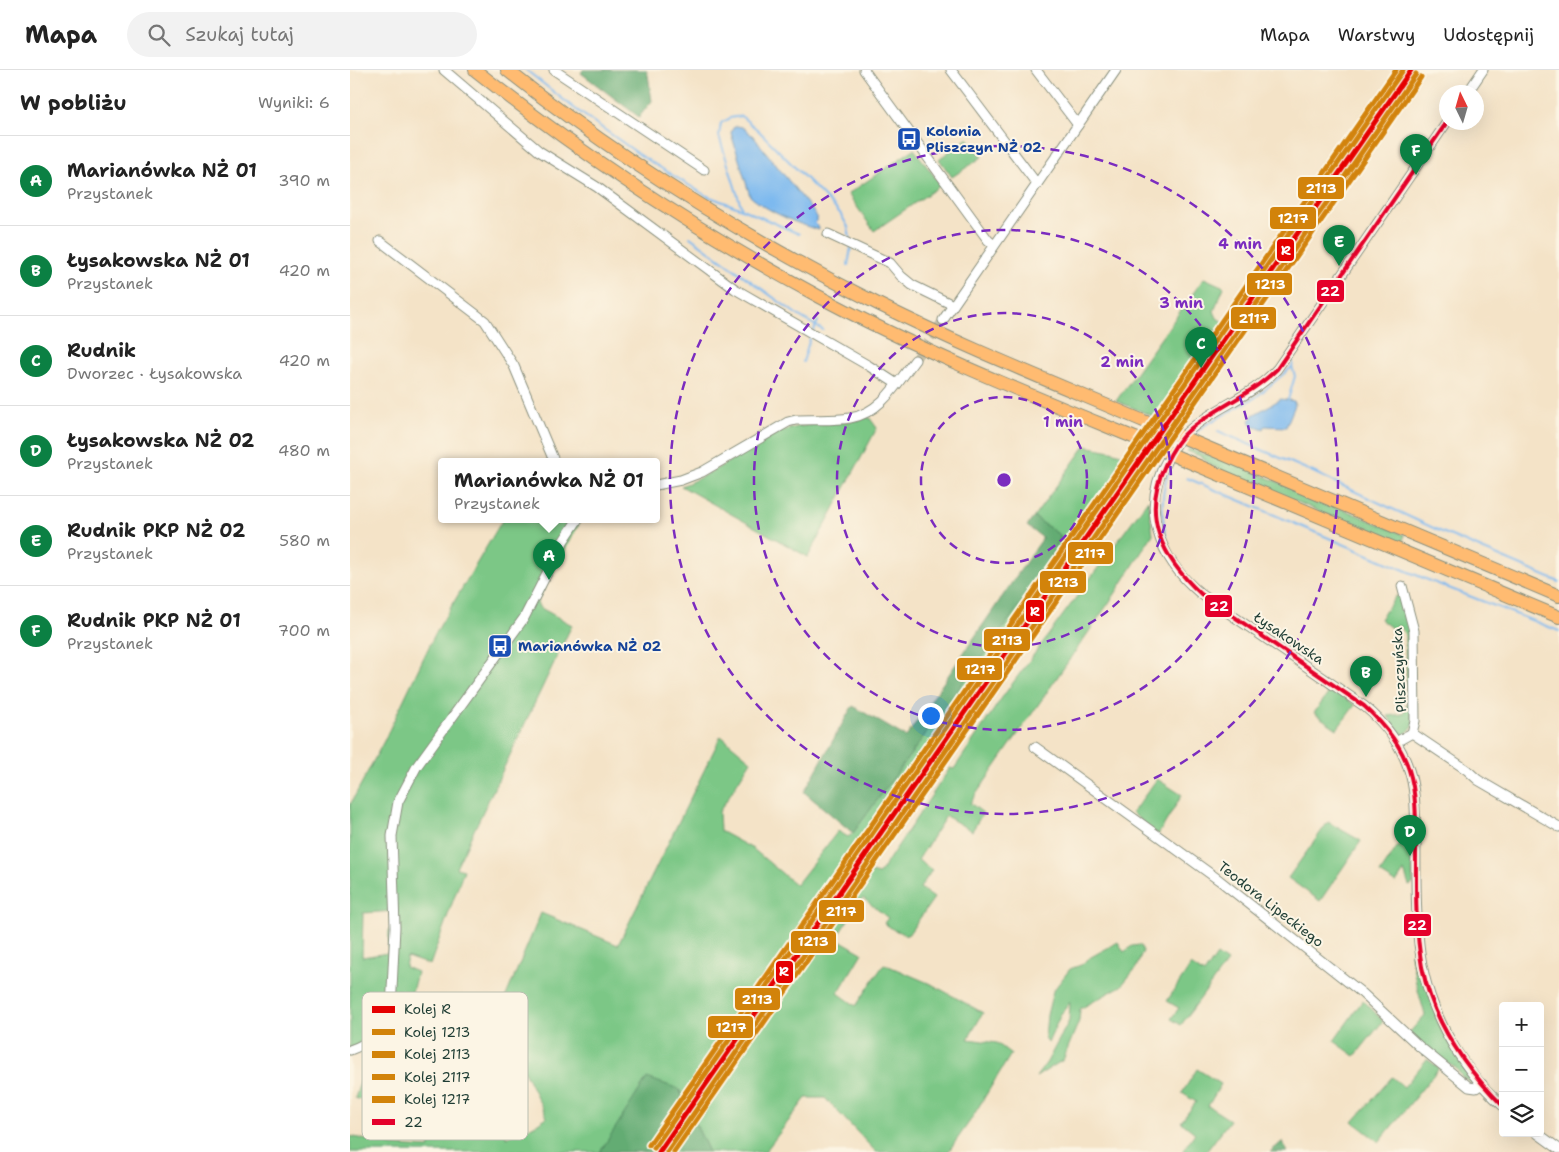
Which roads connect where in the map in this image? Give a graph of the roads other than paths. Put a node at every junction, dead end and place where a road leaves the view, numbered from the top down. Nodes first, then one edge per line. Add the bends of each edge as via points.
1 (444, 70) edge
2 (475, 70) edge
3 (507, 70) edge
4 (554, 70) edge
5 (864, 70) edge
6 (951, 70) edge
7 (1036, 70) edge
8 (1116, 70) edge
9 (1483, 70) edge
10 (1473, 85) edge
11 (1078, 125) junction
12 (1441, 130) edge
13 (704, 170) dead end
14 (1037, 184) junction
15 (828, 234) dead end
16 (380, 241) dead end
17 (994, 245) junction
18 (953, 305) junction
19 (943, 320) tunnel mouth
20 (916, 360) tunnel mouth
21 (897, 384) junction
22 (553, 458) edge
23 (660, 484) edge
24 (574, 523) edge
25 (1402, 586) dead end
26 (1559, 596) edge
27 (1559, 617) edge
28 (1412, 733) junction
29 (1396, 742) junction
30 (1035, 747) dead end
31 (1559, 827) edge
32 (393, 992) edge
33 (362, 1045) edge
34 (350, 1050) edge
35 (1482, 1084) junction
36 (1499, 1102) edge
37 (1542, 1137) edge
38 (1559, 1149) edge

1 - 21 street via 539,151 597,187 735,289
2 - 27 highway, bridge via 558,134 690,223 833,304 1027,393
3 - 26 highway, bridge via 654,176 740,230 914,322
4 - 13 street
5 - 17 street
6 - 14 street
7 - 11 street
8 - 11 street
9 - 10 street
11 - 14 street
12 - 29 street, Łysakowska via 1292,350 1259,386 1185,434 1174,446 1156,492 1158,534 1171,562 1191,585 1360,703 1382,722
14 - 17 street
15 - 18 street via 890,263 912,285
16 - 22 street via 485,321 514,366
17 - 18 street
18 - 19 street
20 - 21 street
21 - 23 street via 878,404 860,415 788,422 697,474
24 - 32 street via 524,618 417,766 400,796 393,830
25 - 28 street, Pliszczyńska via 1414,631 1415,721
28 - 29 street
28 - 31 street via 1478,780
29 - 35 street via 1409,770 1415,798 1417,922 1424,974 1447,1034
30 - 35 street, Teodora Lipeckiego via 1219,880 1362,993 1420,1047 1470,1087
33 - 34 street
35 - 36 street
37 - 38 street

